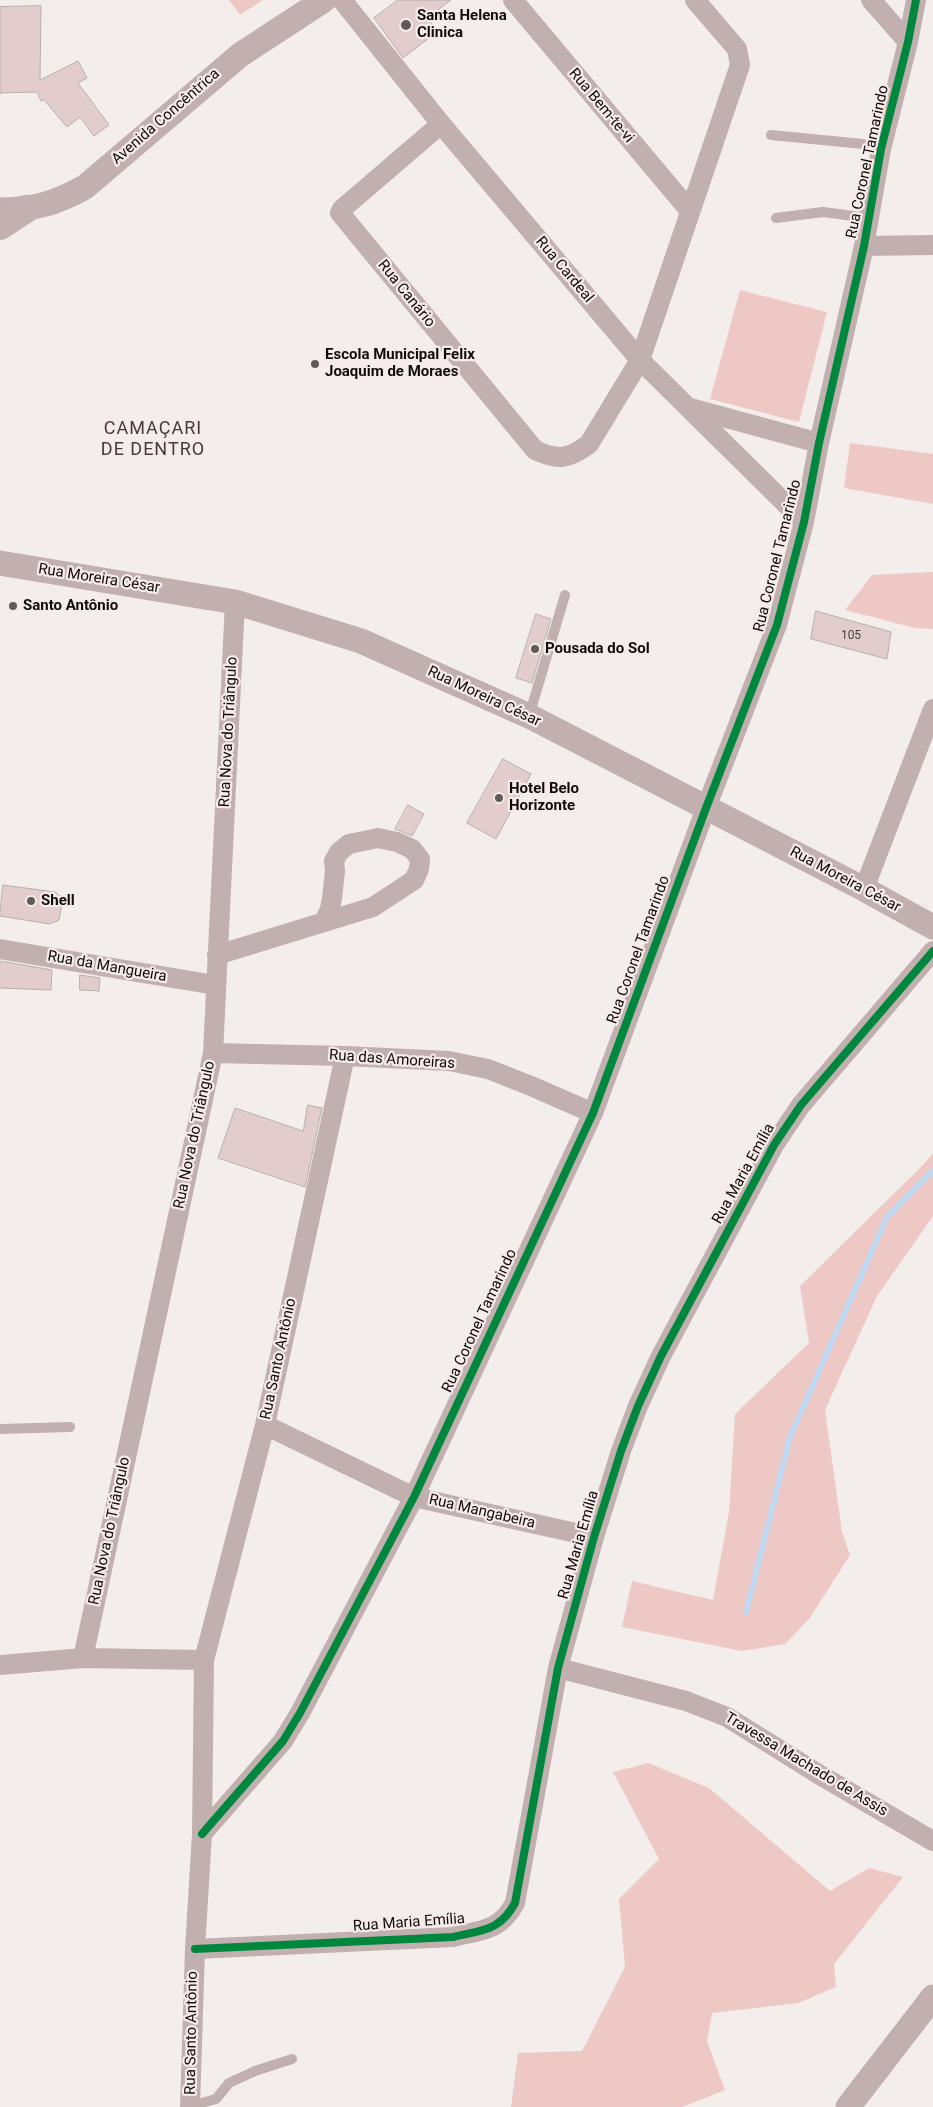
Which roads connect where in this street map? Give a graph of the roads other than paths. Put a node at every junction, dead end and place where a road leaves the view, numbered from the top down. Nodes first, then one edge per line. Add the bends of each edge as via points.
1 (324, 0) edge
2 (342, 0) edge
3 (513, 0) edge
4 (695, 0) edge
5 (871, 0) edge
6 (916, 0) edge
7 (908, 42) junction
8 (441, 124) junction
9 (770, 135) dead end
10 (881, 149) junction
11 (13, 209) edge
12 (690, 211) junction
13 (776, 218) dead end
14 (869, 218) junction
15 (0, 226) edge
16 (933, 245) edge
17 (864, 246) junction
18 (640, 360) junction
19 (688, 408) junction
20 (819, 443) junction
21 (804, 522) junction
22 (0, 563) edge
23 (565, 595) dead end
24 (236, 602) junction
25 (933, 709) edge
26 (529, 716) junction
27 (706, 808) junction
28 (864, 889) junction
29 (324, 922) junction
30 (933, 927) edge
31 (0, 949) edge
32 (933, 951) edge
33 (217, 956) junction
34 (215, 985) junction
35 (213, 1053) junction
36 (345, 1056) junction
37 (593, 1113) junction
38 (265, 1425) junction
39 (70, 1427) dead end
40 (0, 1429) edge
41 (414, 1497) junction
42 (594, 1537) junction
43 (83, 1658) junction
44 (204, 1660) junction
45 (0, 1664) edge
46 (558, 1668) junction
47 (202, 1834) junction
48 (933, 1841) edge
49 (194, 1949) junction
50 (933, 1997) edge
51 (292, 2060) dead end
52 (190, 2106) edge
53 (848, 2107) edge

1 - 11 street, Avenida Concêntrica via 240,54 85,187 50,204
2 - 8 street, Rua Cardeal
3 - 12 street, Rua Bem-te-vi
4 - 12 street via 737,49 740,65
5 - 7 street
6 - 7 street, Rua Coronel Tamarindo
7 - 10 street, Rua Coronel Tamarindo
8 - 18 street, Rua Cardeal
8 - 18 street, Rua Canário via 340,213 535,450 547,456 564,458 589,444
9 - 10 lane via 863,144
10 - 14 street, Rua Coronel Tamarindo
11 - 15 main road
12 - 18 street
13 - 14 lane via 823,212
14 - 17 street, Rua Coronel Tamarindo
16 - 17 street
17 - 20 street, Rua Coronel Tamarindo
18 - 19 street, Rua Cardeal
19 - 20 street
19 - 21 street, Rua Cardeal
20 - 21 street, Rua Coronel Tamarindo
21 - 27 street, Rua Coronel Tamarindo via 777,625
22 - 24 street, Rua Moreira César
23 - 26 lane
24 - 26 street, Rua Moreira César via 361,641
24 - 33 street, Rua Nova do Triângulo
25 - 28 street
26 - 27 street, Rua Moreira César
27 - 28 street, Rua Moreira César
27 - 37 street, Rua Coronel Tamarindo
28 - 30 street, Rua Moreira César
29 - 29 street via 373,907 414,880 420,859 412,848 378,838 349,844 339,852 334,860 330,909
29 - 33 street
31 - 34 street, Rua da Mangueira
32 - 42 street, Rua Maria Emília via 801,1106 774,1144 661,1356 638,1406
33 - 34 street, Rua Nova do Triângulo
34 - 35 street, Rua Nova do Triângulo
35 - 36 street, Rua das Amoreiras
35 - 43 street, Rua Nova do Triângulo
36 - 37 street, Rua das Amoreiras via 449,1062 488,1070
36 - 38 street, Rua Santo Antônio
37 - 41 street, Rua Coronel Tamarindo
38 - 41 street, Rua Mangabeira
38 - 44 street, Rua Santo Antônio
39 - 40 lane
41 - 42 street, Rua Mangabeira
41 - 47 street, Rua Coronel Tamarindo via 300,1713 283,1740
42 - 46 street, Rua Maria Emília
43 - 44 street
43 - 45 street
44 - 47 street, Rua Santo Antônio
46 - 48 street, Travessa Machado de Assis via 686,1701 727,1717
46 - 49 street, Rua Maria Emília via 515,1903 501,1923 453,1937
47 - 49 street, Rua Santo Antônio
49 - 52 street, Rua Santo Antônio
50 - 53 street
51 - 52 lane via 254,2071 229,2083 216,2099

